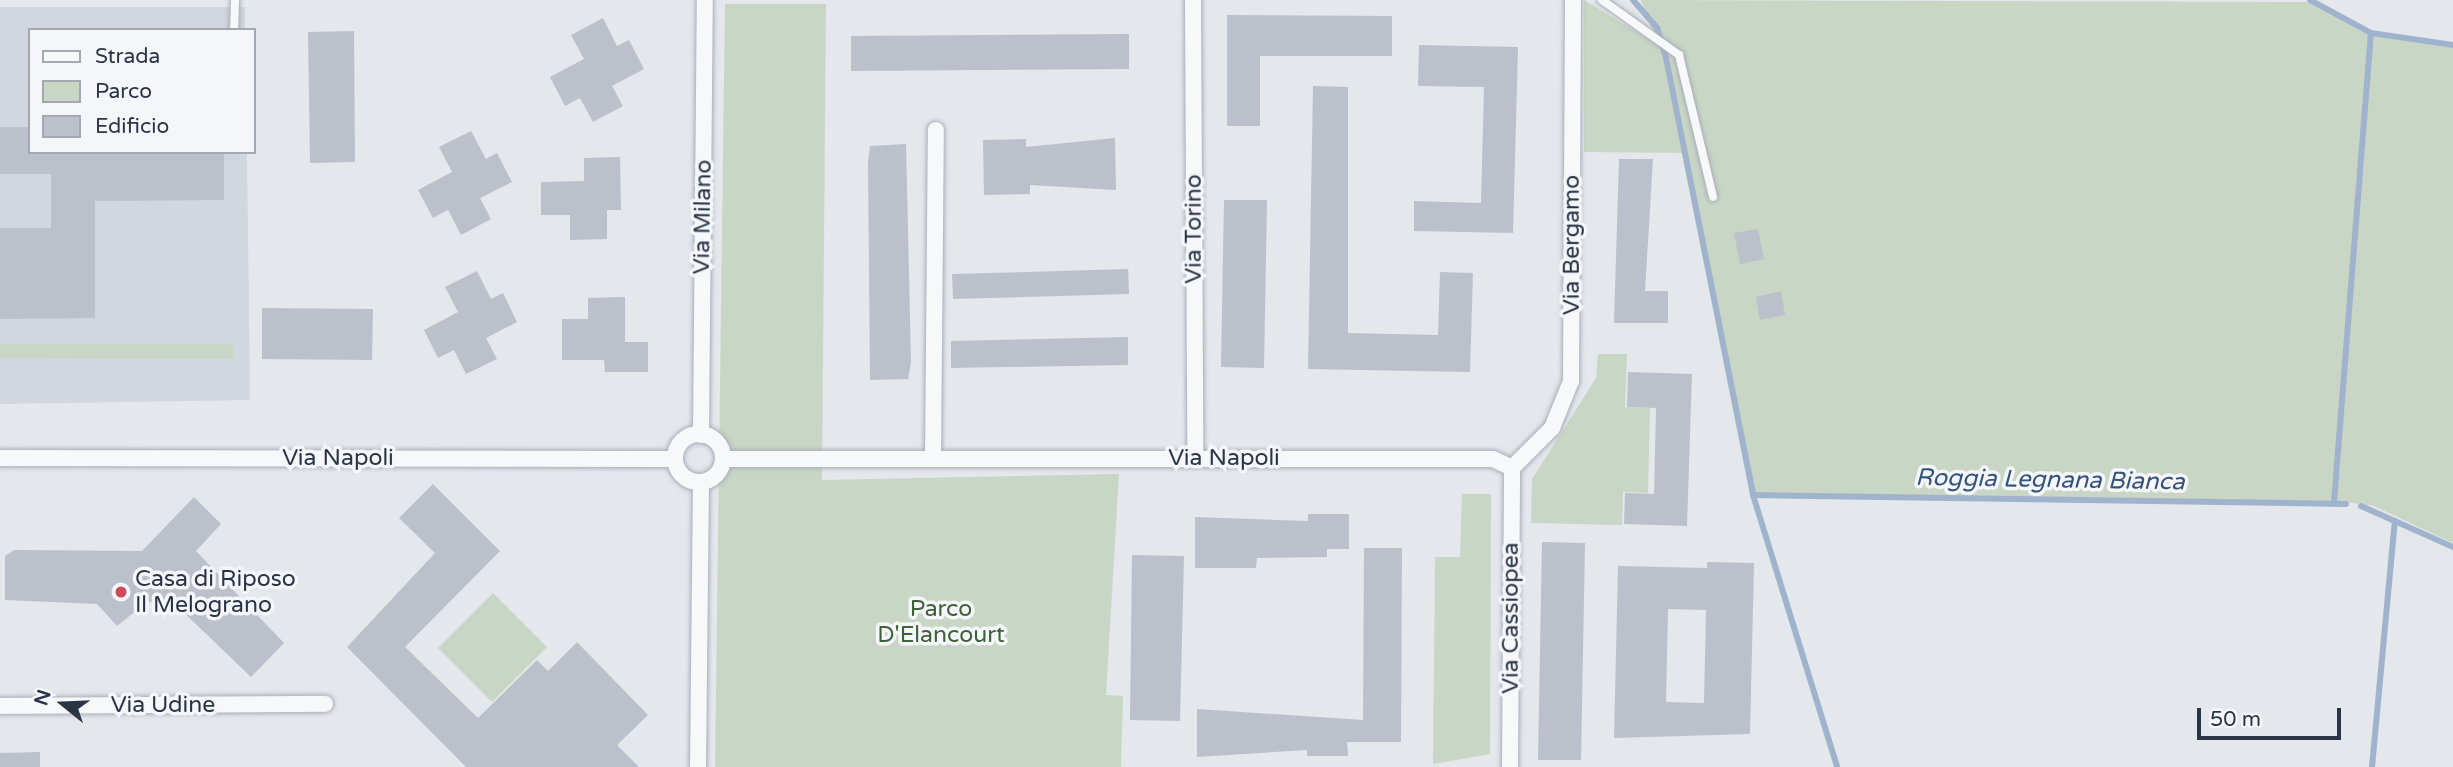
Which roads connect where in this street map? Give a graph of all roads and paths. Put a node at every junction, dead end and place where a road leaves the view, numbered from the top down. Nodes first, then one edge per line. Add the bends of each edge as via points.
1 (235, 0) edge
2 (705, 0) edge
3 (1193, 0) edge
4 (1573, 0) edge
5 (1602, 0) edge
6 (234, 28) edge
7 (936, 130) dead end
8 (1713, 197) dead end
9 (701, 435) junction
10 (1195, 457) junction
11 (0, 458) edge
12 (675, 458) junction
13 (723, 459) junction
14 (933, 459) junction
15 (1511, 468) junction
16 (701, 482) junction
17 (325, 704) dead end
18 (0, 706) edge
19 (698, 767) edge
20 (1510, 767) edge

1 - 6 lane
2 - 9 street, Via Milano
3 - 10 street, Via Torino
4 - 15 street, Via Bergamo via 1571,381 1552,428
5 - 8 lane via 1676,50
7 - 14 street
9 - 12 street via 682,441
9 - 13 street via 716,442
10 - 14 street, Via Napoli
10 - 15 street, Via Napoli via 1493,459
11 - 12 street, Via Napoli
12 - 16 street via 683,476
13 - 14 street, Via Napoli
13 - 16 street via 716,475
15 - 20 street, Via Cassiopea
16 - 19 street
17 - 18 street, Via Udine

